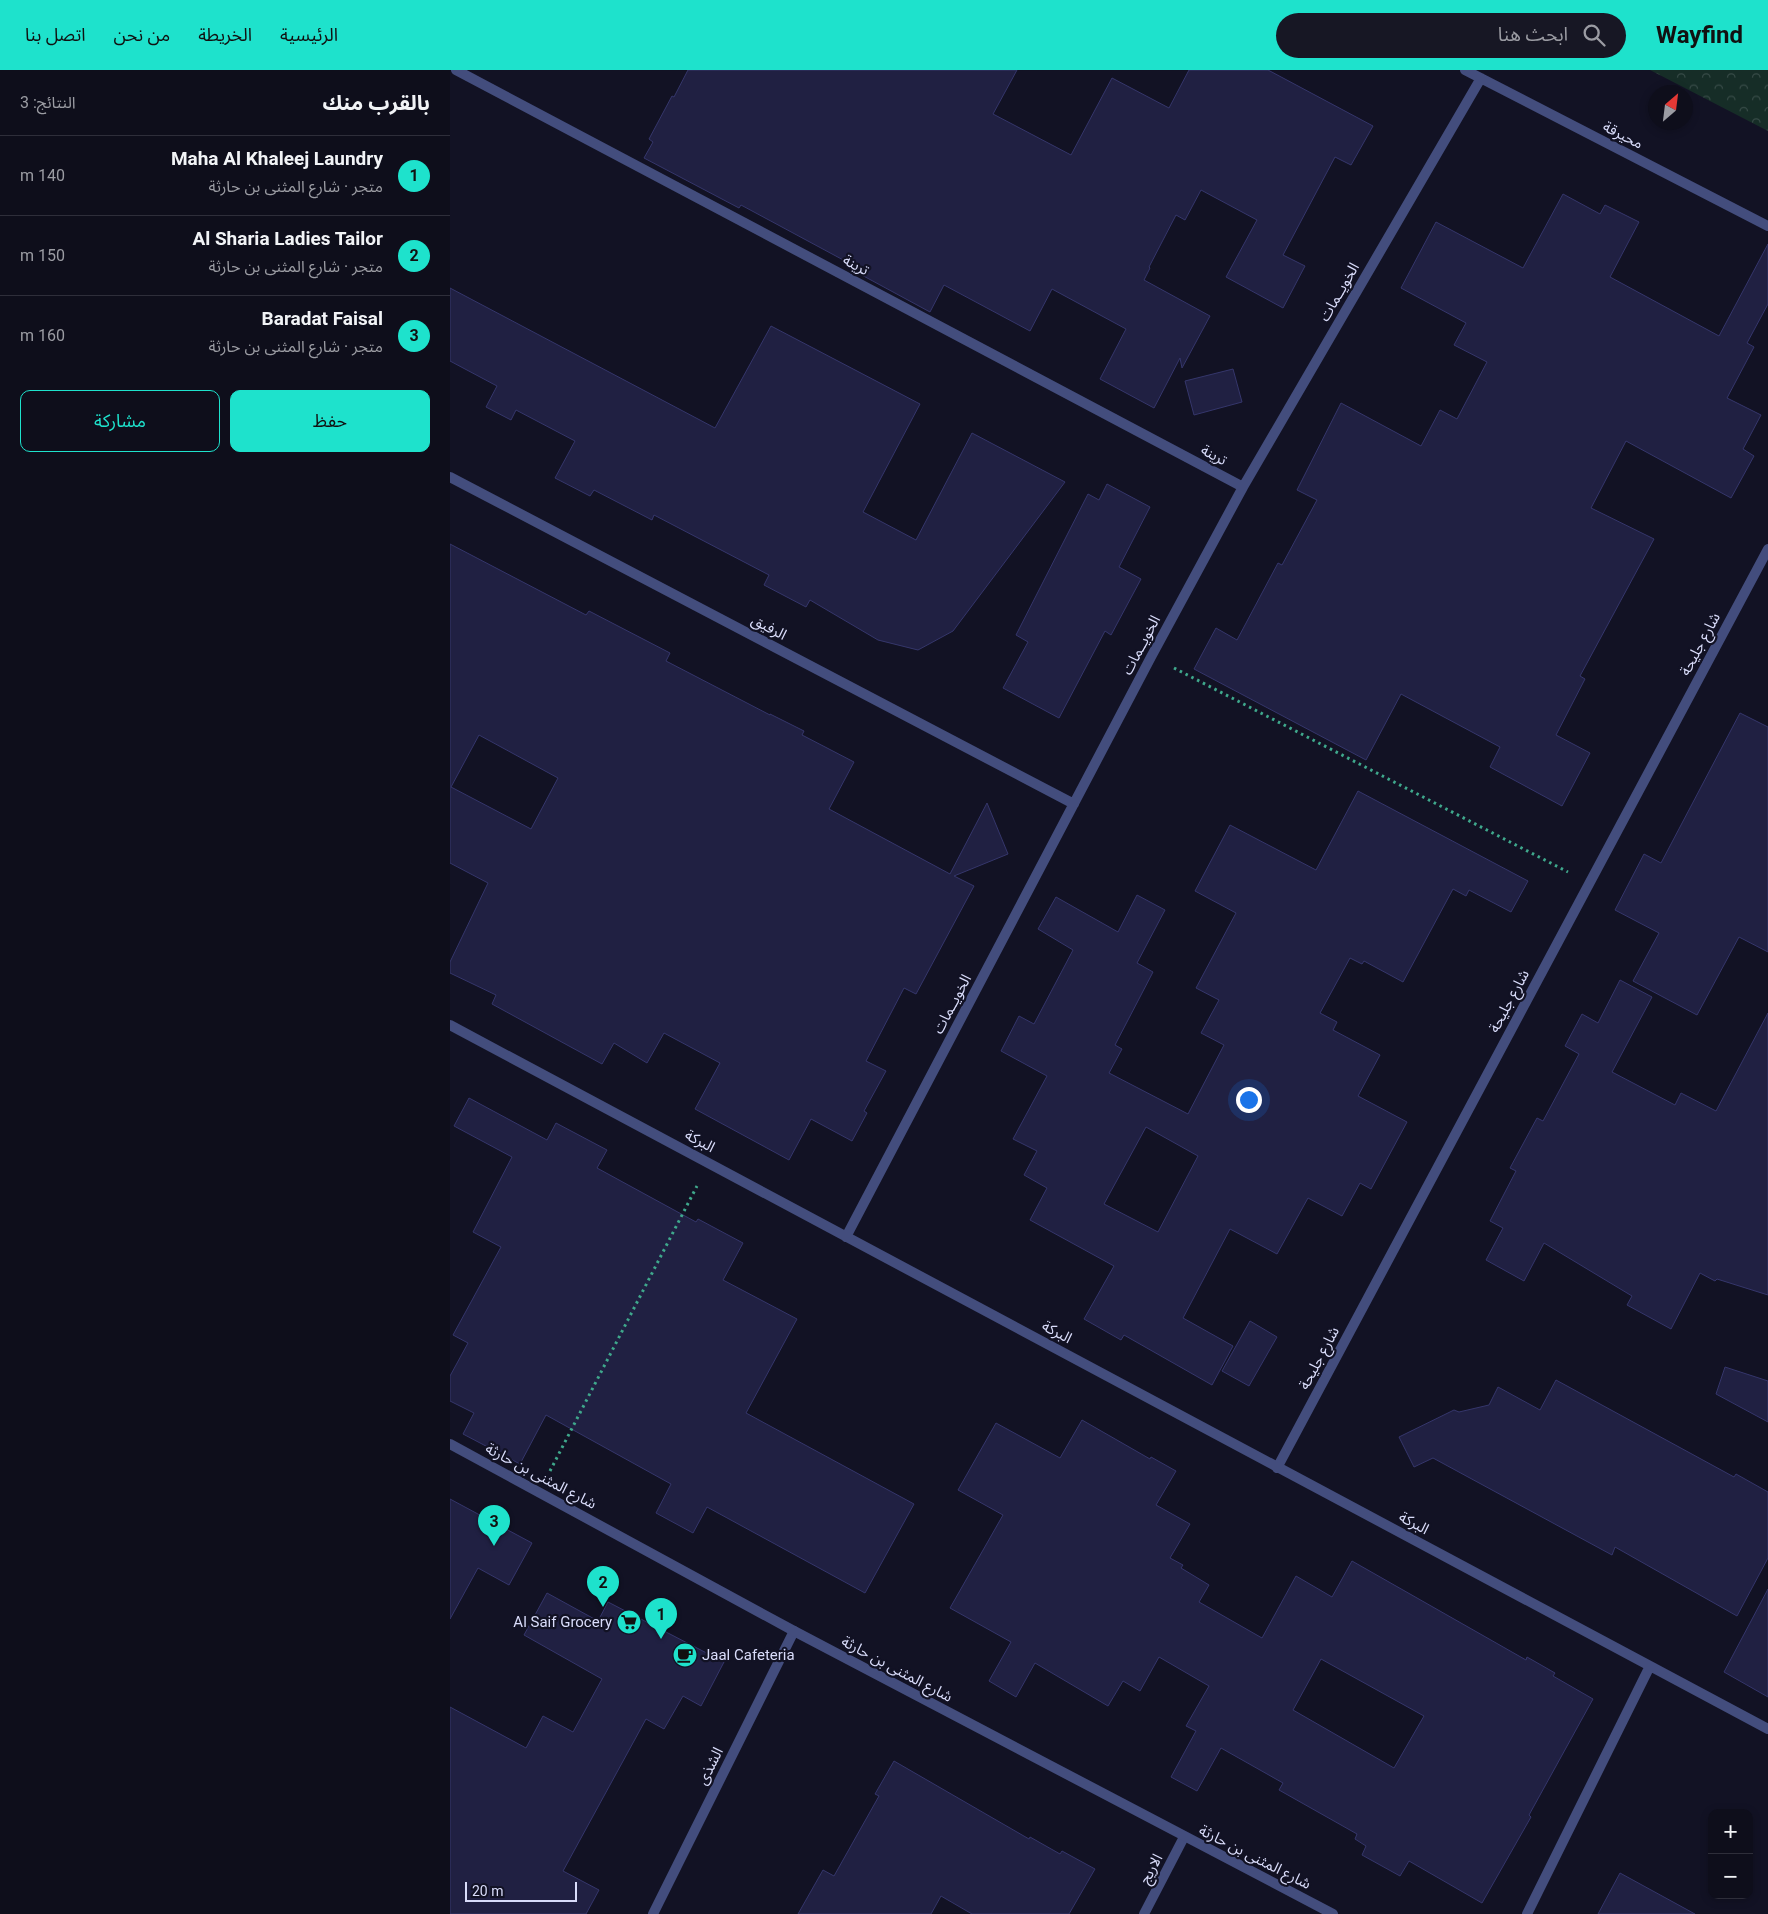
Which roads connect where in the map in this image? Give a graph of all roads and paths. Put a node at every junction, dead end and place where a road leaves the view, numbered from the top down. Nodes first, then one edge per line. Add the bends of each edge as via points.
1 (456, 70) edge
2 (1465, 70) edge
3 (1481, 78) junction
4 (1768, 226) edge
5 (450, 477) edge
6 (1243, 487) junction
7 (1768, 549) edge
8 (1151, 657) junction
9 (1074, 804) junction
10 (1589, 882) junction
11 (450, 1025) edge
12 (709, 1163) junction
13 (846, 1237) junction
14 (450, 1444) edge
15 (1278, 1468) junction
16 (539, 1491) junction
17 (794, 1631) junction
18 (1650, 1666) junction
19 (1768, 1730) edge
20 (1184, 1837) junction
21 (653, 1914) edge
22 (1144, 1914) edge
23 (1333, 1914) edge
24 (1527, 1914) edge

1 - 6 street, ترينة
2 - 3 street, محيرقة
3 - 4 street, محيرقة
3 - 6 street, الخويــمات
5 - 9 street, الرفيق
6 - 8 street, الخويــمات
7 - 10 street, شارع جليحة
8 - 9 street, الخويــمات
8 - 10 path
9 - 13 street, الخويــمات
10 - 15 street, شارع جليحة
11 - 12 street, البركة
12 - 13 street, البركة
12 - 16 path
13 - 15 street, البركة
14 - 16 street, شارع المثنى بن حارثة
15 - 18 street, البركة
16 - 17 street, شارع المثنى بن حارثة
17 - 20 street, شارع المثنى بن حارثة
17 - 21 street, الشذى
18 - 19 street, البركة
18 - 24 street
20 - 22 street, الاريج
20 - 23 street, شارع المثنى بن حارثة

